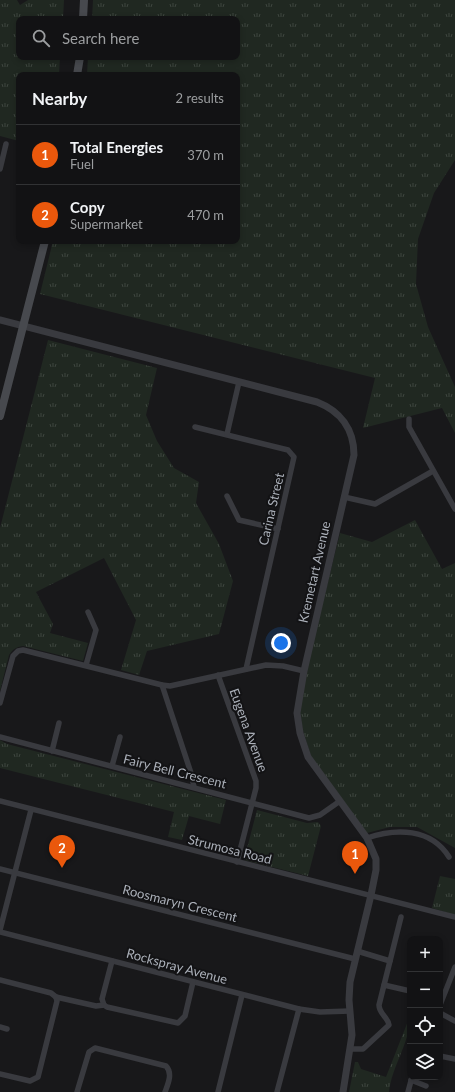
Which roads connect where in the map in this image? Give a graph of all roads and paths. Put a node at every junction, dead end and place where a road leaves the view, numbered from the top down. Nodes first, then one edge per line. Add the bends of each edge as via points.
1 (79, 0) edge
2 (84, 0) edge
3 (78, 16) edge
4 (83, 16) edge
5 (76, 60) edge
6 (79, 60) edge
7 (76, 72) edge
8 (77, 72) edge
9 (6, 144) dead end
10 (0, 170) edge
11 (39, 244) edge
12 (44, 244) edge
13 (0, 320) edge
14 (0, 324) edge
15 (20, 327) junction
16 (239, 382) junction
17 (0, 400) edge
18 (0, 416) edge
19 (409, 419) dead end
20 (195, 427) dead end
21 (227, 434) junction
22 (434, 471) junction
23 (227, 496) dead end
24 (344, 497) junction
25 (455, 509) edge
26 (278, 529) junction
27 (88, 612) dead end
28 (86, 665) junction
29 (246, 669) junction
30 (304, 671) junction
31 (218, 675) junction
32 (162, 685) junction
33 (0, 703) edge
34 (59, 723) dead end
35 (0, 737) edge
36 (120, 737) dead end
37 (52, 751) junction
38 (112, 766) junction
39 (194, 787) junction
40 (0, 801) edge
41 (340, 801) junction
42 (252, 802) junction
43 (31, 810) junction
44 (367, 838) junction
45 (449, 857) dead end
46 (237, 862) junction
47 (0, 869) edge
48 (14, 872) junction
49 (372, 895) junction
50 (402, 917) dead end
51 (455, 917) edge
52 (0, 931) edge
53 (356, 955) junction
54 (112, 961) junction
55 (390, 961) junction
56 (455, 967) edge
57 (0, 980) edge
58 (193, 982) junction
59 (384, 985) junction
60 (407, 990) edge
61 (242, 995) junction
62 (56, 997) junction
63 (443, 997) edge
64 (104, 1005) junction
65 (299, 1009) junction
66 (350, 1011) junction
67 (443, 1015) edge
68 (455, 1021) edge
69 (0, 1027) edge
70 (7, 1029) dead end
71 (351, 1049) junction
72 (443, 1057) edge
73 (455, 1059) edge
74 (0, 1074) edge
75 (411, 1080) edge
76 (416, 1080) edge
77 (426, 1086) dead end
78 (77, 1092) edge
79 (165, 1092) edge
80 (218, 1092) edge
81 (277, 1092) edge
82 (343, 1092) edge
83 (408, 1092) edge

1 - 3 main road
2 - 4 main road
5 - 7 main road
6 - 8 main road
9 - 10 street
11 - 15 main road
12 - 15 main road
13 - 15 street, Kremetart Avenue
14 - 15 street, Kremetart Avenue
15 - 16 street, Kremetart Avenue
15 - 17 main road
15 - 18 main road
16 - 21 street
16 - 24 street, Kremetart Avenue via 317,402 338,415 349,429 354,448
19 - 22 street via 409,427
20 - 21 street, Carina Street
21 - 26 street, Carina Street via 288,450 293,455
22 - 24 street via 375,504
22 - 25 street
23 - 26 street via 239,520
24 - 30 street, Kremetart Avenue
26 - 29 street, Carina Street
27 - 28 street via 96,630
28 - 32 street
28 - 33 street via 31,651 18,651 13,656
29 - 30 street via 274,665
29 - 31 street
30 - 41 street, Kremetart Avenue via 297,713 300,733 308,757
31 - 32 street via 170,686
31 - 42 street, Eugena Avenue via 256,781
32 - 39 street
34 - 37 street
35 - 37 street, Fairy Bell Crescent
36 - 38 street
37 - 38 street, Fairy Bell Crescent
38 - 39 street, Fairy Bell Crescent
39 - 42 street, Fairy Bell Crescent
40 - 43 street, Strumosa Road
41 - 42 street, Fairy Bell Crescent via 320,815 309,818
41 - 44 street, Kremetart Avenue
42 - 46 street, Eugena Avenue
43 - 46 street, Strumosa Road
43 - 48 street
44 - 45 street via 386,832 414,832 441,847
44 - 49 street, Kremetart Avenue via 376,859
46 - 49 street, Strumosa Road
47 - 48 street, Roosmaryn Crescent
48 - 52 street
48 - 53 street, Roosmaryn Crescent
49 - 51 street, Strumosa Road
49 - 53 street, Kremetart Avenue
50 - 55 street
52 - 54 street, Rockspray Avenue
53 - 55 street, Roosmaryn Crescent
53 - 66 street, Kremetart Avenue via 350,988
54 - 58 street, Rockspray Avenue
54 - 64 street via 102,997
55 - 59 street
56 - 63 street
57 - 62 street via 51,993
58 - 61 street, Rockspray Avenue
58 - 64 street via 185,1016 178,1023
59 - 60 street
59 - 71 street via 378,1007 388,1021 388,1027 362,1049
61 - 65 street, Rockspray Avenue
61 - 80 street
62 - 64 street via 96,1006
62 - 74 street via 38,1077 30,1082
65 - 66 street, Rockspray Avenue via 320,1012
65 - 81 street
66 - 71 street, Kremetart Avenue
67 - 68 street
69 - 70 street
71 - 82 street, Kremetart Avenue
72 - 73 street
75 - 83 street
76 - 77 street
78 - 79 street via 89,1052 95,1048 166,1066 170,1076

